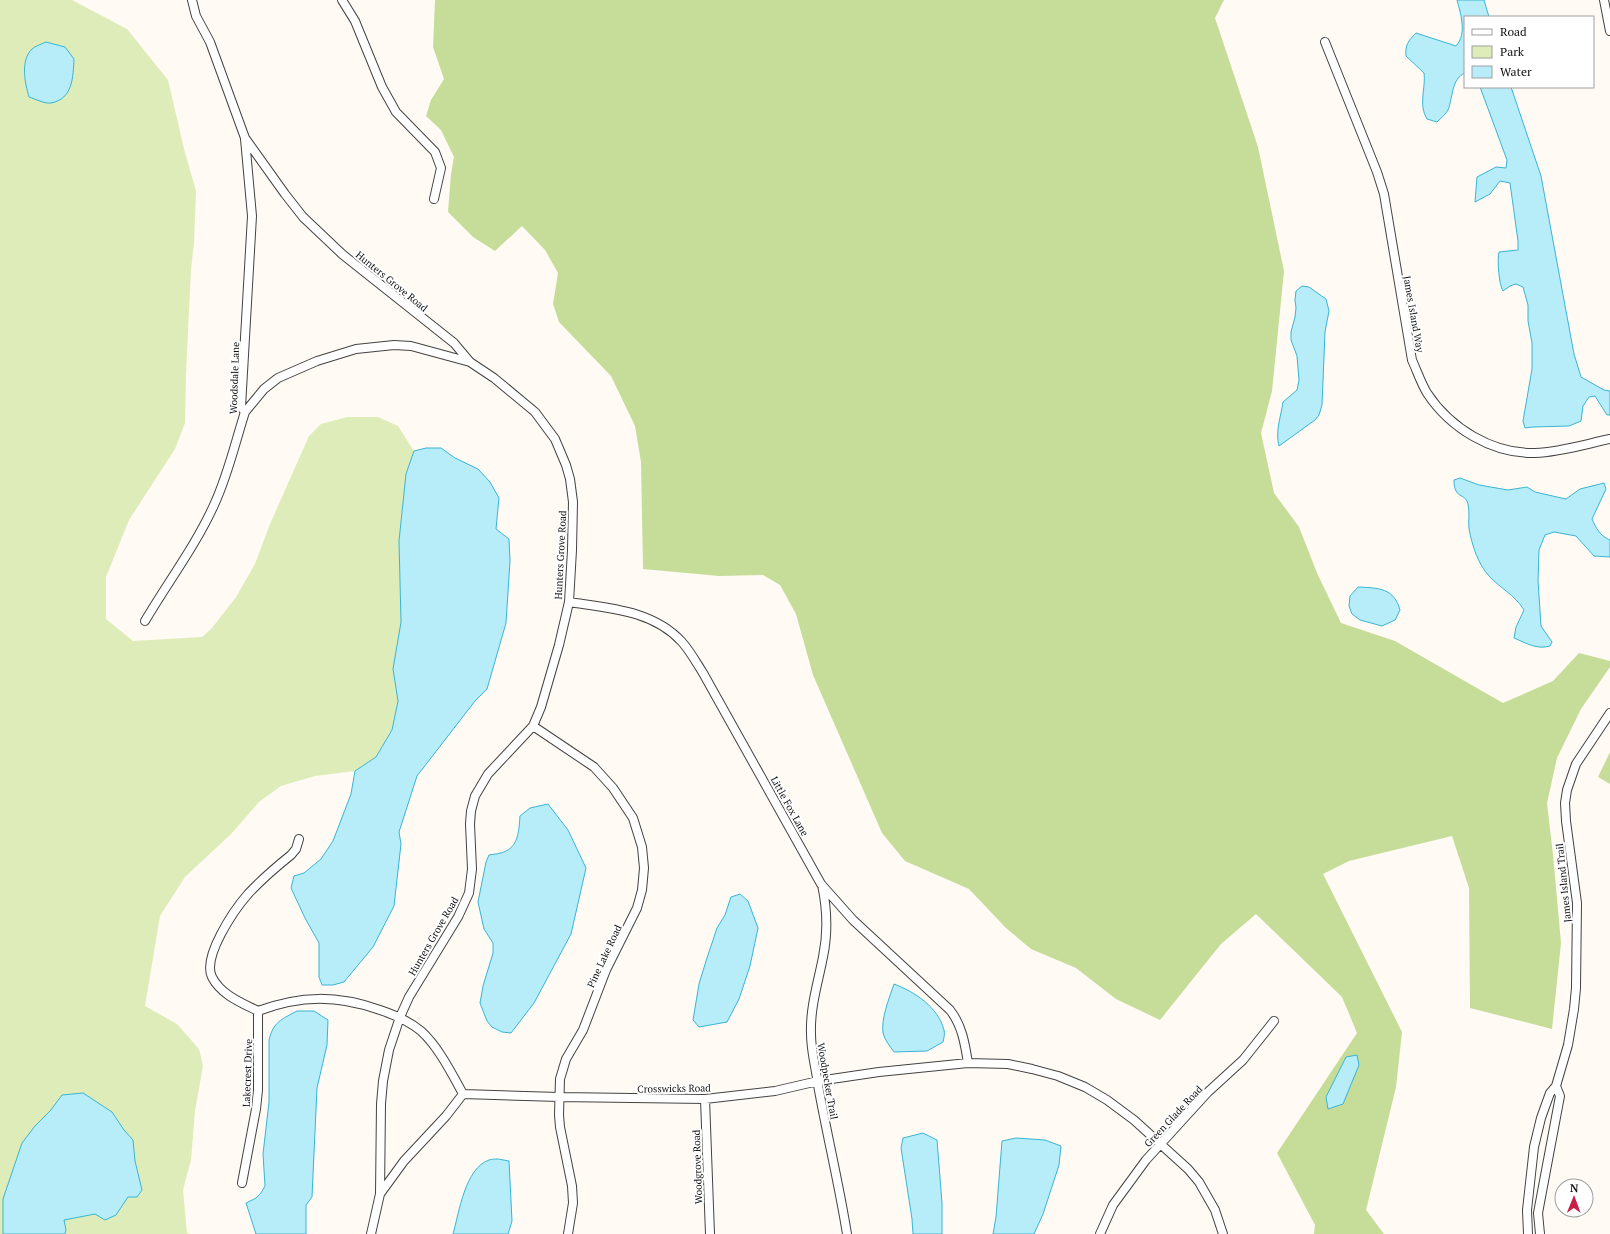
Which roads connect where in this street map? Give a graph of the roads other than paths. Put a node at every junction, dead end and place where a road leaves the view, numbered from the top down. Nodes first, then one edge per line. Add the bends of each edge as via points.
1 (192, 0) edge
2 (342, 0) edge
3 (1604, 0) edge
4 (1610, 31) edge
5 (1325, 42) dead end
6 (245, 138) junction
7 (434, 199) dead end
8 (470, 362) junction
9 (245, 412) junction
10 (1610, 439) edge
11 (569, 602) junction
12 (145, 621) dead end
13 (1610, 713) edge
14 (533, 726) junction
15 (299, 839) dead end
16 (822, 884) junction
17 (258, 1011) junction
18 (400, 1017) junction
19 (1274, 1021) dead end
20 (968, 1062) junction
21 (818, 1082) junction
22 (1556, 1086) junction
23 (463, 1094) junction
24 (559, 1097) junction
25 (705, 1099) junction
26 (1160, 1144) junction
27 (242, 1183) dead end
28 (380, 1194) junction
29 (371, 1234) edge
30 (568, 1234) edge
31 (710, 1234) edge
32 (846, 1234) edge
33 (1100, 1234) edge
34 (1223, 1234) edge
35 (1528, 1234) edge
36 (1540, 1234) edge

1 - 6 street, Hunters Grove Road via 196,16 210,42
2 - 7 street via 355,21 382,87 396,112 435,152 441,168
3 - 4 street
5 - 10 street, James Island Way via 1384,194 1412,360 1427,393 1450,421 1496,447 1533,453
6 - 8 street, Hunters Grove Road via 284,194 321,235 454,343
6 - 9 street, Woodsdale Lane via 252,216 241,406
8 - 9 street via 411,346 356,349 278,378 264,389
8 - 11 street, Hunters Grove Road via 535,412 555,439 570,479 572,502
9 - 12 street, Woodsdale Lane via 214,506
11 - 14 street, Hunters Grove Road via 551,673
11 - 16 street, Little Fox Lane via 639,615 665,627 682,642
13 - 22 street, James Island Trail via 1576,764 1567,790 1566,822 1577,903 1577,967 1568,1045
14 - 18 street, Hunters Grove Road via 488,774 475,796 470,824 472,869 468,893 458,916 409,997
14 - 24 street, Pine Lake Road via 594,768 613,788 633,818 642,847 644,868 637,908 606,970 583,1030 566,1059 560,1079
15 - 17 street via 296,849 249,894 231,918 217,942 210,961 209,968 215,982 224,992
16 - 20 street, Little Fox Lane via 853,920 950,1010 962,1031
16 - 21 street, Woodpecker Trail via 826,934 811,1012 812,1049
17 - 18 street via 288,1002 330,998 360,1003
17 - 27 street, Lakecrest Drive via 258,1090
18 - 23 street via 426,1036
18 - 28 street, Hunters Grove Road via 389,1050 383,1081
19 - 26 street, Green Glade Road via 1244,1060 1208,1092
20 - 21 street, Crosswicks Road
20 - 26 street, Crosswicks Road via 1008,1064 1032,1069 1085,1087 1134,1120
21 - 25 street, Crosswicks Road via 776,1091
21 - 32 street, Woodpecker Trail
22 - 35 street, James Island Trail via 1550,1092 1540,1118 1534,1147 1527,1210
22 - 36 street, James Island Trail via 1560,1096 1538,1213
23 - 24 street, Crosswicks Road
23 - 28 street via 458,1104 404,1160
24 - 25 street, Crosswicks Road
24 - 30 street, Pine Lake Road via 560,1127 572,1186
25 - 31 street, Woodgrove Road
26 - 33 street, Green Glade Road via 1113,1206
26 - 34 street, Crosswicks Road via 1188,1168 1199,1182 1215,1210
28 - 29 street, Hunters Grove Road

